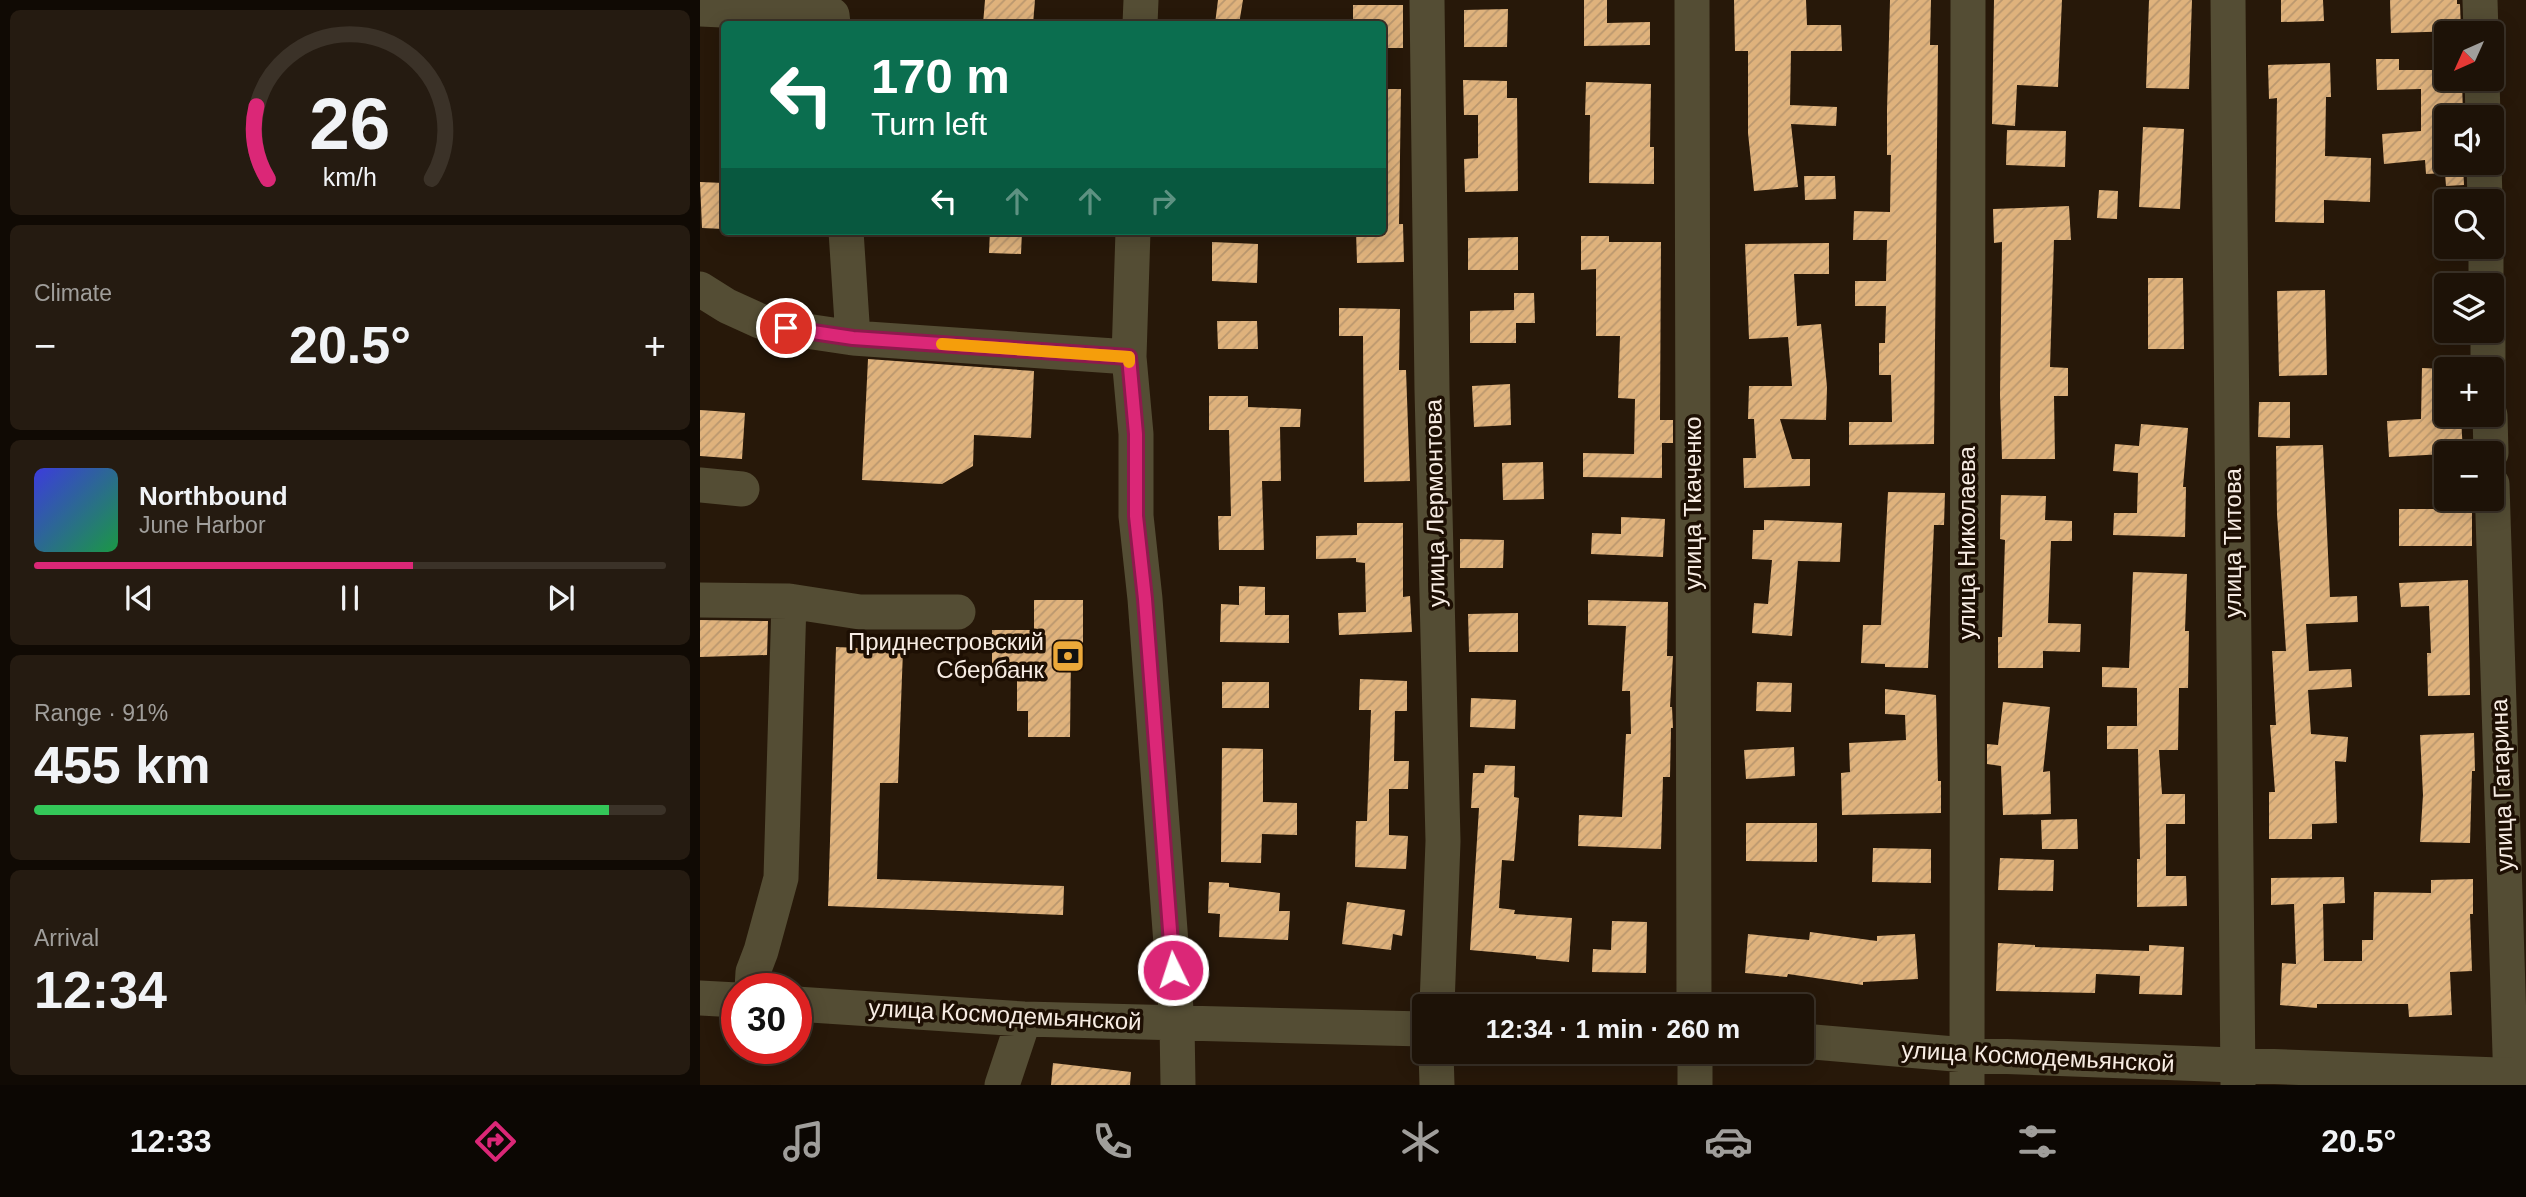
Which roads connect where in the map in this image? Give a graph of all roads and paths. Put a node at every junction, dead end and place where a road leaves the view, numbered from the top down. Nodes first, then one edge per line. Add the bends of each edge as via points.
1 (1141, 0) edge
2 (1427, 0) edge
3 (1692, 0) edge
4 (1968, 0) edge
5 (2228, 0) edge
6 (2480, 0) edge
7 (700, 9) edge
8 (833, 21) edge
9 (1140, 21) edge
10 (2481, 21) edge
11 (846, 235) edge
12 (1133, 235) edge
13 (700, 289) edge
14 (853, 338) junction
15 (1129, 357) junction
16 (700, 485) edge
17 (743, 489) dead end
18 (2493, 511) edge
19 (700, 600) edge
20 (789, 601) junction
21 (958, 612) dead end
22 (753, 973) edge
23 (1437, 994) edge
24 (1694, 994) edge
25 (700, 998) edge
26 (721, 999) edge
27 (812, 1005) edge
28 (1024, 1019) junction
29 (1177, 1023) junction
30 (1412, 1029) edge
31 (1814, 1043) edge
32 (1436, 1064) edge
33 (1695, 1064) edge
34 (1967, 1070) edge
35 (2237, 1076) edge
36 (2516, 1079) edge
37 (1002, 1085) edge
38 (1178, 1085) edge
39 (1437, 1085) edge
40 (1695, 1085) edge

1 - 9 street
2 - 23 street, улица Лермонтова via 1443,841
3 - 24 street, улица Ткаченко
4 - 34 street, улица Николаева
5 - 35 street, улица Титова
6 - 10 street
7 - 8 street via 832,15
11 - 14 street
12 - 15 street
13 - 14 street via 760,321
14 - 15 street
15 - 29 street via 1136,434 1136,516
16 - 17 street
18 - 36 street, улица Гагарина
19 - 20 street
20 - 21 street via 860,612
20 - 22 street via 780,878
25 - 26 street
27 - 28 street, улица Космодемьянской
28 - 29 street, улица Космодемьянской
28 - 37 street
29 - 30 street, улица Космодемьянской
29 - 38 street
31 - 34 street, улица Космодемьянской
32 - 39 street
33 - 40 street
34 - 35 street, улица Космодемьянской
35 - 36 street, улица Космодемьянской

